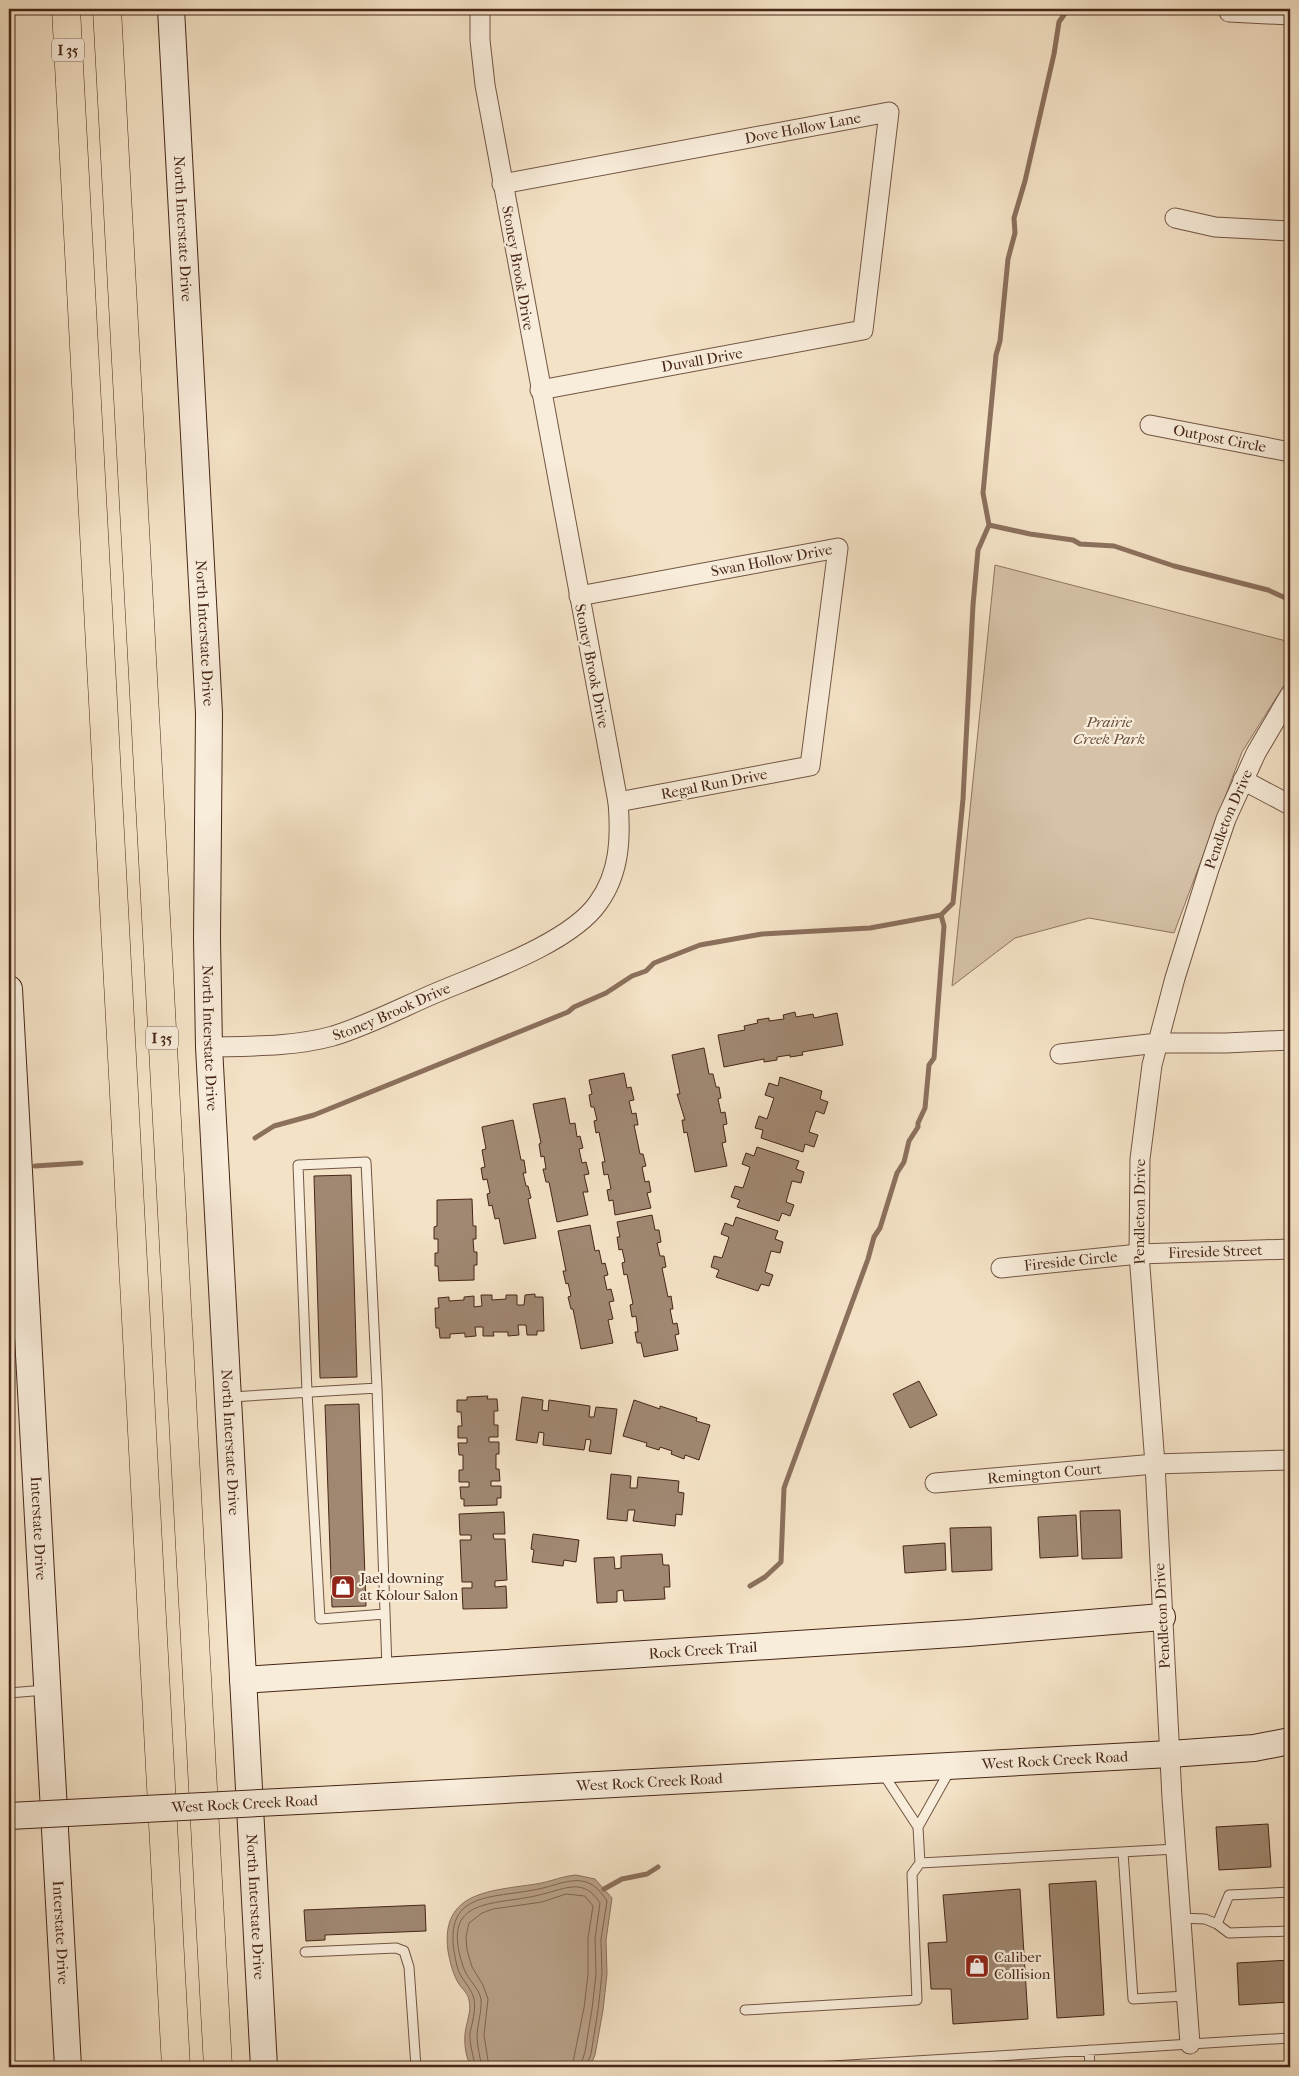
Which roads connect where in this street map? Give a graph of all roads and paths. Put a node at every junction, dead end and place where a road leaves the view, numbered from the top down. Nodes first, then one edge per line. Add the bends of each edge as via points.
1 (66, 9) edge
2 (107, 9) edge
3 (172, 9) edge
4 (480, 9) edge
5 (1229, 12) dead end
6 (1290, 15) edge
7 (502, 184) junction
8 (1174, 218) dead end
9 (1290, 231) edge
10 (863, 330) joint
11 (540, 390) junction
12 (1150, 425) dead end
13 (1290, 452) edge
14 (579, 596) junction
15 (1290, 695) edge
16 (810, 766) joint
17 (1243, 780) junction
18 (618, 802) junction
19 (1290, 805) edge
20 (9, 989) edge
21 (10, 1019) edge
22 (1290, 1040) edge
23 (1158, 1043) junction
24 (209, 1047) junction
25 (1060, 1054) dead end
26 (1290, 1248) edge
27 (1140, 1254) junction
28 (1001, 1268) dead end
29 (377, 1388) junction
30 (307, 1392) junction
31 (228, 1397) junction
32 (1290, 1460) edge
33 (1155, 1464) junction
34 (935, 1483) dead end
35 (385, 1614) junction
36 (1162, 1617) junction
37 (388, 1671) junction
38 (243, 1680) junction
39 (48, 1690) junction
40 (9, 1693) edge
41 (1290, 1742) edge
42 (1170, 1754) junction
43 (952, 1765) junction
44 (880, 1769) junction
45 (9, 1816) edge
46 (918, 1826) junction
47 (1176, 1849) junction
48 (1124, 1852) junction
49 (920, 1863) junction
50 (1290, 1892) edge
51 (1180, 1918) junction
52 (1217, 1924) junction
53 (1290, 1930) edge
54 (305, 1952) dead end
55 (1186, 1996) junction
56 (745, 2010) dead end
57 (1290, 2038) edge
58 (1190, 2044) junction
59 (1089, 2050) junction
60 (899, 2065) edge
61 (68, 2067) edge
62 (176, 2067) edge
63 (218, 2067) edge
64 (264, 2067) edge
65 (416, 2067) edge
66 (816, 2067) edge
67 (1090, 2067) edge

1 - 62 highway, I 35
2 - 63 highway, I 35
3 - 24 street, North Interstate Drive via 209,713
4 - 7 street, Stoney Brook Drive via 485,85
5 - 6 street
7 - 10 street, Dove Hollow Lane via 889,112
7 - 11 street, Stoney Brook Drive
8 - 9 street via 1215,226
10 - 11 street, Duvall Drive
11 - 14 street, Stoney Brook Drive
12 - 13 street, Outpost Circle
14 - 16 street, Swan Hollow Drive via 838,548
14 - 18 street, Stoney Brook Drive
15 - 17 street, Pendleton Drive
16 - 18 street, Regal Run Drive
17 - 19 street
17 - 23 street, Pendleton Drive via 1209,869
18 - 24 street, Stoney Brook Drive via 620,843 610,882 590,914 553,940 334,1036 292,1044
20 - 21 street, Interstate Drive
21 - 39 street, Interstate Drive via 21,1264
22 - 23 street
23 - 25 street
23 - 27 street, Pendleton Drive via 1140,1159
24 - 31 street, North Interstate Drive
26 - 27 street, Fireside Street
27 - 28 street, Fireside Circle
27 - 33 street, Pendleton Drive
29 - 30 lane
29 - 30 lane via 366,1162 298,1165
29 - 35 lane
30 - 31 lane
30 - 35 lane via 320,1619
31 - 38 street, North Interstate Drive
32 - 33 street, Remington Court
33 - 34 street, Remington Court
33 - 36 street, Pendleton Drive
35 - 37 lane
36 - 37 street, Rock Creek Trail
36 - 42 street, Pendleton Drive
37 - 38 street, Rock Creek Trail
38 - 64 street, North Interstate Drive
39 - 40 lane
39 - 61 street, Interstate Drive
41 - 42 street, West Rock Creek Road
42 - 43 street, West Rock Creek Road
42 - 47 street, Pendleton Drive
43 - 44 street, West Rock Creek Road
43 - 46 lane
44 - 45 street, West Rock Creek Road, bridge
44 - 46 lane
46 - 49 lane
47 - 48 lane
47 - 51 street, Pendleton Drive
48 - 49 lane
48 - 55 lane via 1133,1999
49 - 56 lane via 912,1874 917,2000
50 - 52 lane via 1230,1894
51 - 52 lane via 1204,1919
51 - 55 street, Pendleton Drive
52 - 53 lane via 1229,1933
54 - 65 lane via 396,1948 404,1951 409,1967
55 - 58 street, Pendleton Drive
57 - 58 lane
58 - 59 lane
59 - 60 lane
59 - 67 lane
60 - 66 lane

